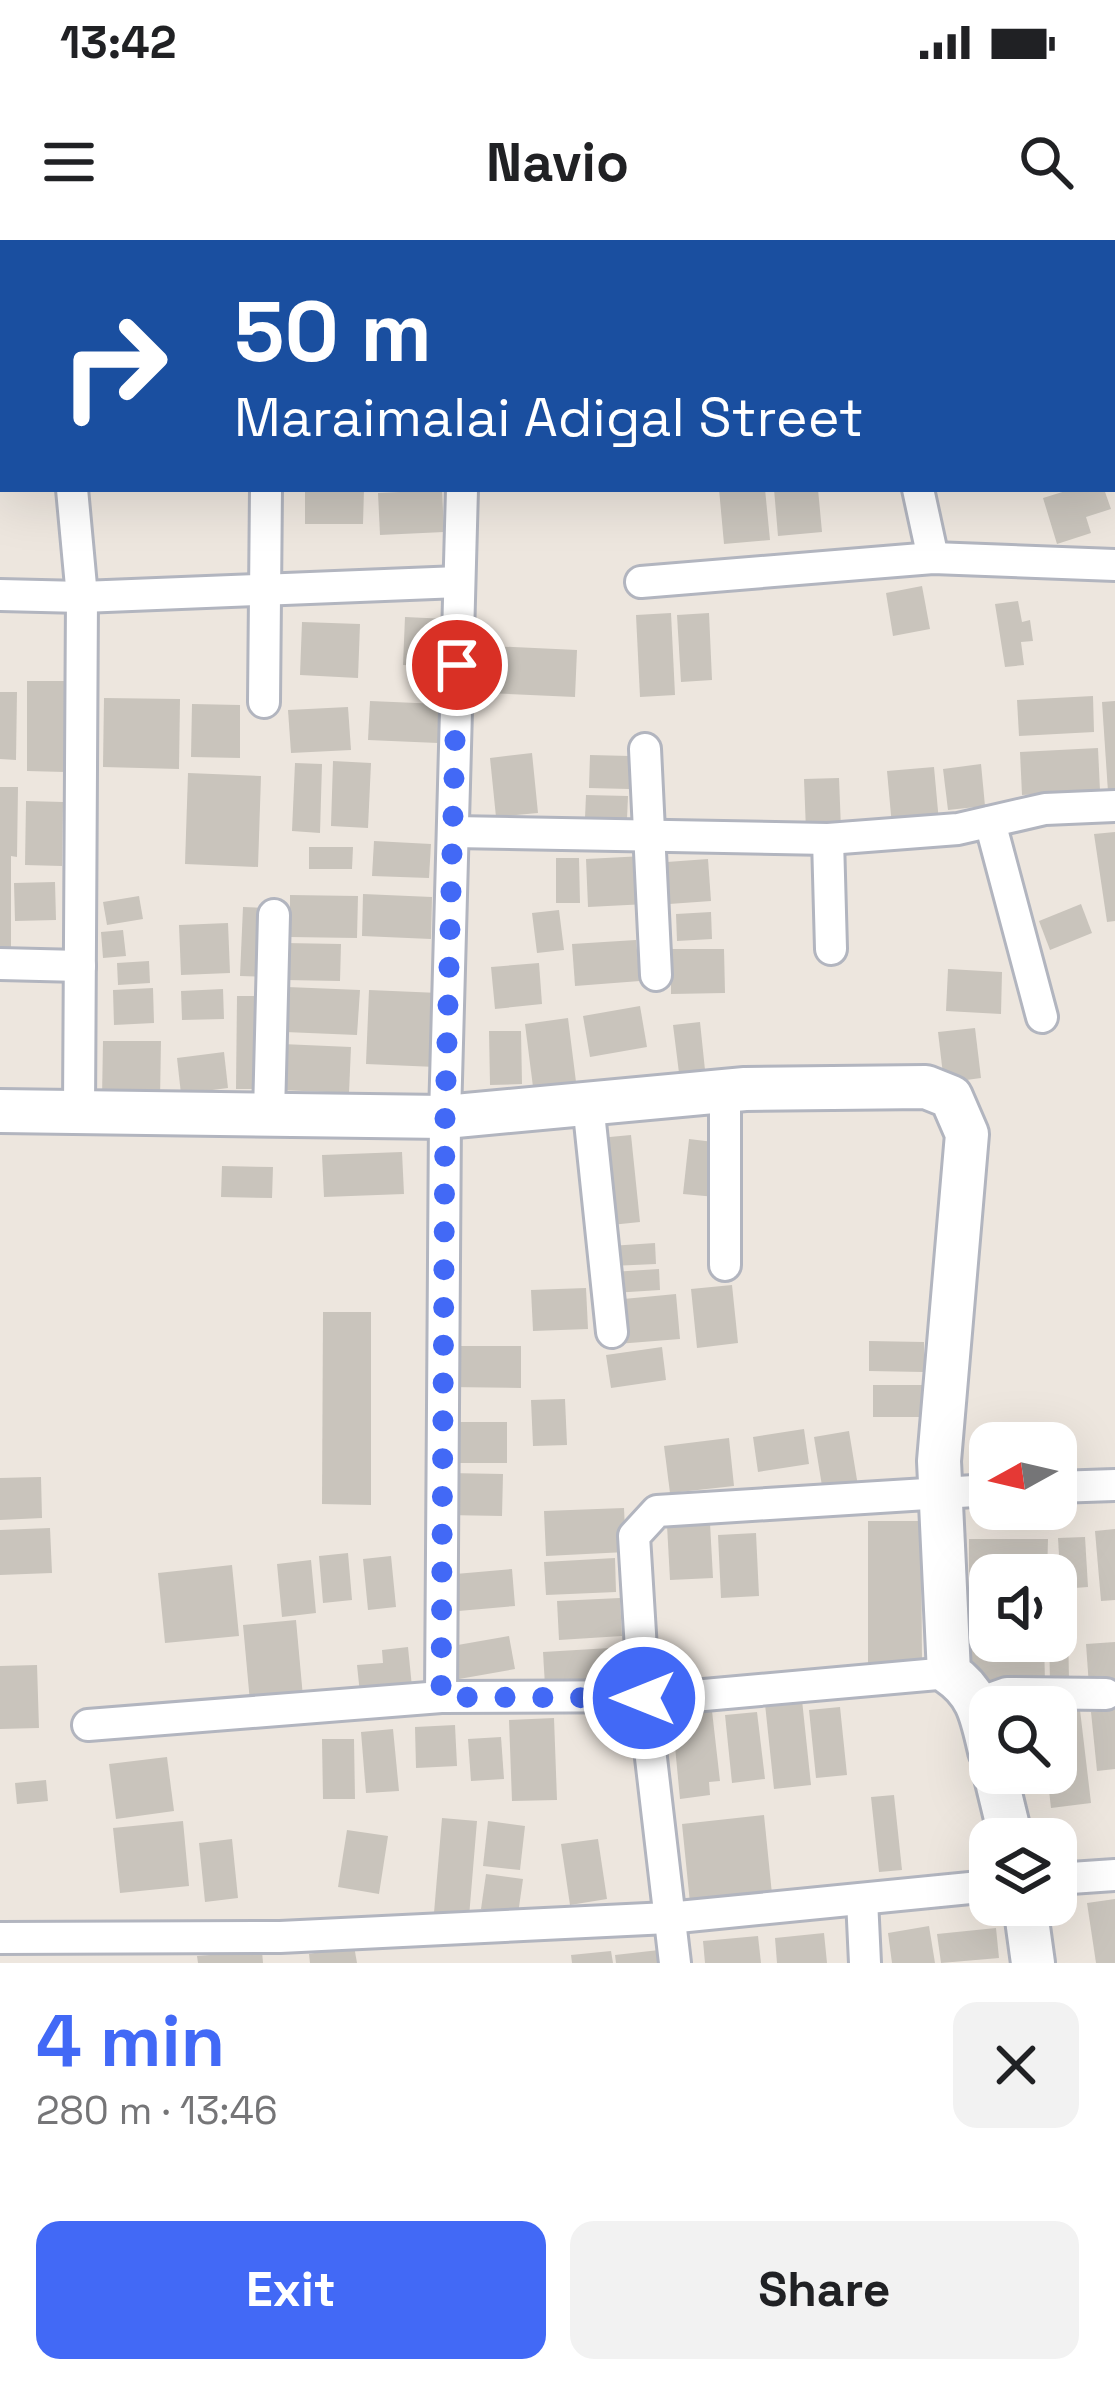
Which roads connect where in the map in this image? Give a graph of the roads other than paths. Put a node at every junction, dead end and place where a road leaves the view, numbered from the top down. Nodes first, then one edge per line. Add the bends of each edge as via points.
1 (72, 492) edge
2 (266, 492) edge
3 (462, 492) edge
4 (919, 492) edge
5 (933, 558) junction
6 (1115, 565) edge
7 (459, 582) junction
8 (641, 582) dead end
9 (266, 588) junction
10 (0, 595) edge
11 (82, 597) junction
12 (264, 702) dead end
13 (645, 749) dead end
14 (1115, 806) edge
15 (990, 822) junction
16 (453, 832) junction
17 (647, 837) junction
18 (828, 839) junction
19 (274, 915) dead end
20 (831, 949) dead end
21 (0, 964) edge
22 (80, 966) junction
23 (656, 975) dead end
24 (1042, 1017) dead end
25 (725, 1091) junction
26 (588, 1102) junction
27 (0, 1111) edge
28 (79, 1111) junction
29 (269, 1114) junction
30 (445, 1117) junction
31 (725, 1265) dead end
32 (612, 1333) dead end
33 (1115, 1485) edge
34 (1077, 1486) edge
35 (969, 1491) edge
36 (940, 1492) junction
37 (964, 1688) junction
38 (1106, 1694) dead end
39 (441, 1697) junction
40 (644, 1698) junction
41 (969, 1700) edge
42 (88, 1725) dead end
43 (1115, 1874) edge
44 (1077, 1878) edge
45 (969, 1888) edge
46 (862, 1899) junction
47 (668, 1918) junction
48 (1028, 1926) edge
49 (0, 1938) edge
50 (282, 1950) edge
51 (675, 1963) edge
52 (865, 1963) edge
53 (1033, 1963) edge

1 - 11 street
2 - 9 street
3 - 7 street
4 - 5 street
5 - 6 street
5 - 8 street
7 - 9 street
7 - 16 street
9 - 11 street
9 - 12 street
10 - 11 street
11 - 22 street
13 - 17 street
14 - 15 street
15 - 18 street
15 - 24 street
16 - 17 street
16 - 30 street
17 - 18 street
17 - 23 street
18 - 20 street
19 - 29 street
21 - 22 street
22 - 28 street
25 - 26 street
25 - 31 street
25 - 36 street via 926,1087 950,1097 967,1134
26 - 30 street
26 - 32 street
27 - 28 street
28 - 29 street
29 - 30 street
30 - 39 street
33 - 34 street
35 - 36 street
36 - 37 street
36 - 40 street via 657,1511 634,1536
37 - 38 street
37 - 40 street
37 - 41 street
39 - 40 street
39 - 42 street
40 - 47 street
43 - 44 street
45 - 46 street
46 - 47 street
46 - 52 street
47 - 50 street
47 - 51 street
48 - 53 street
49 - 50 street

